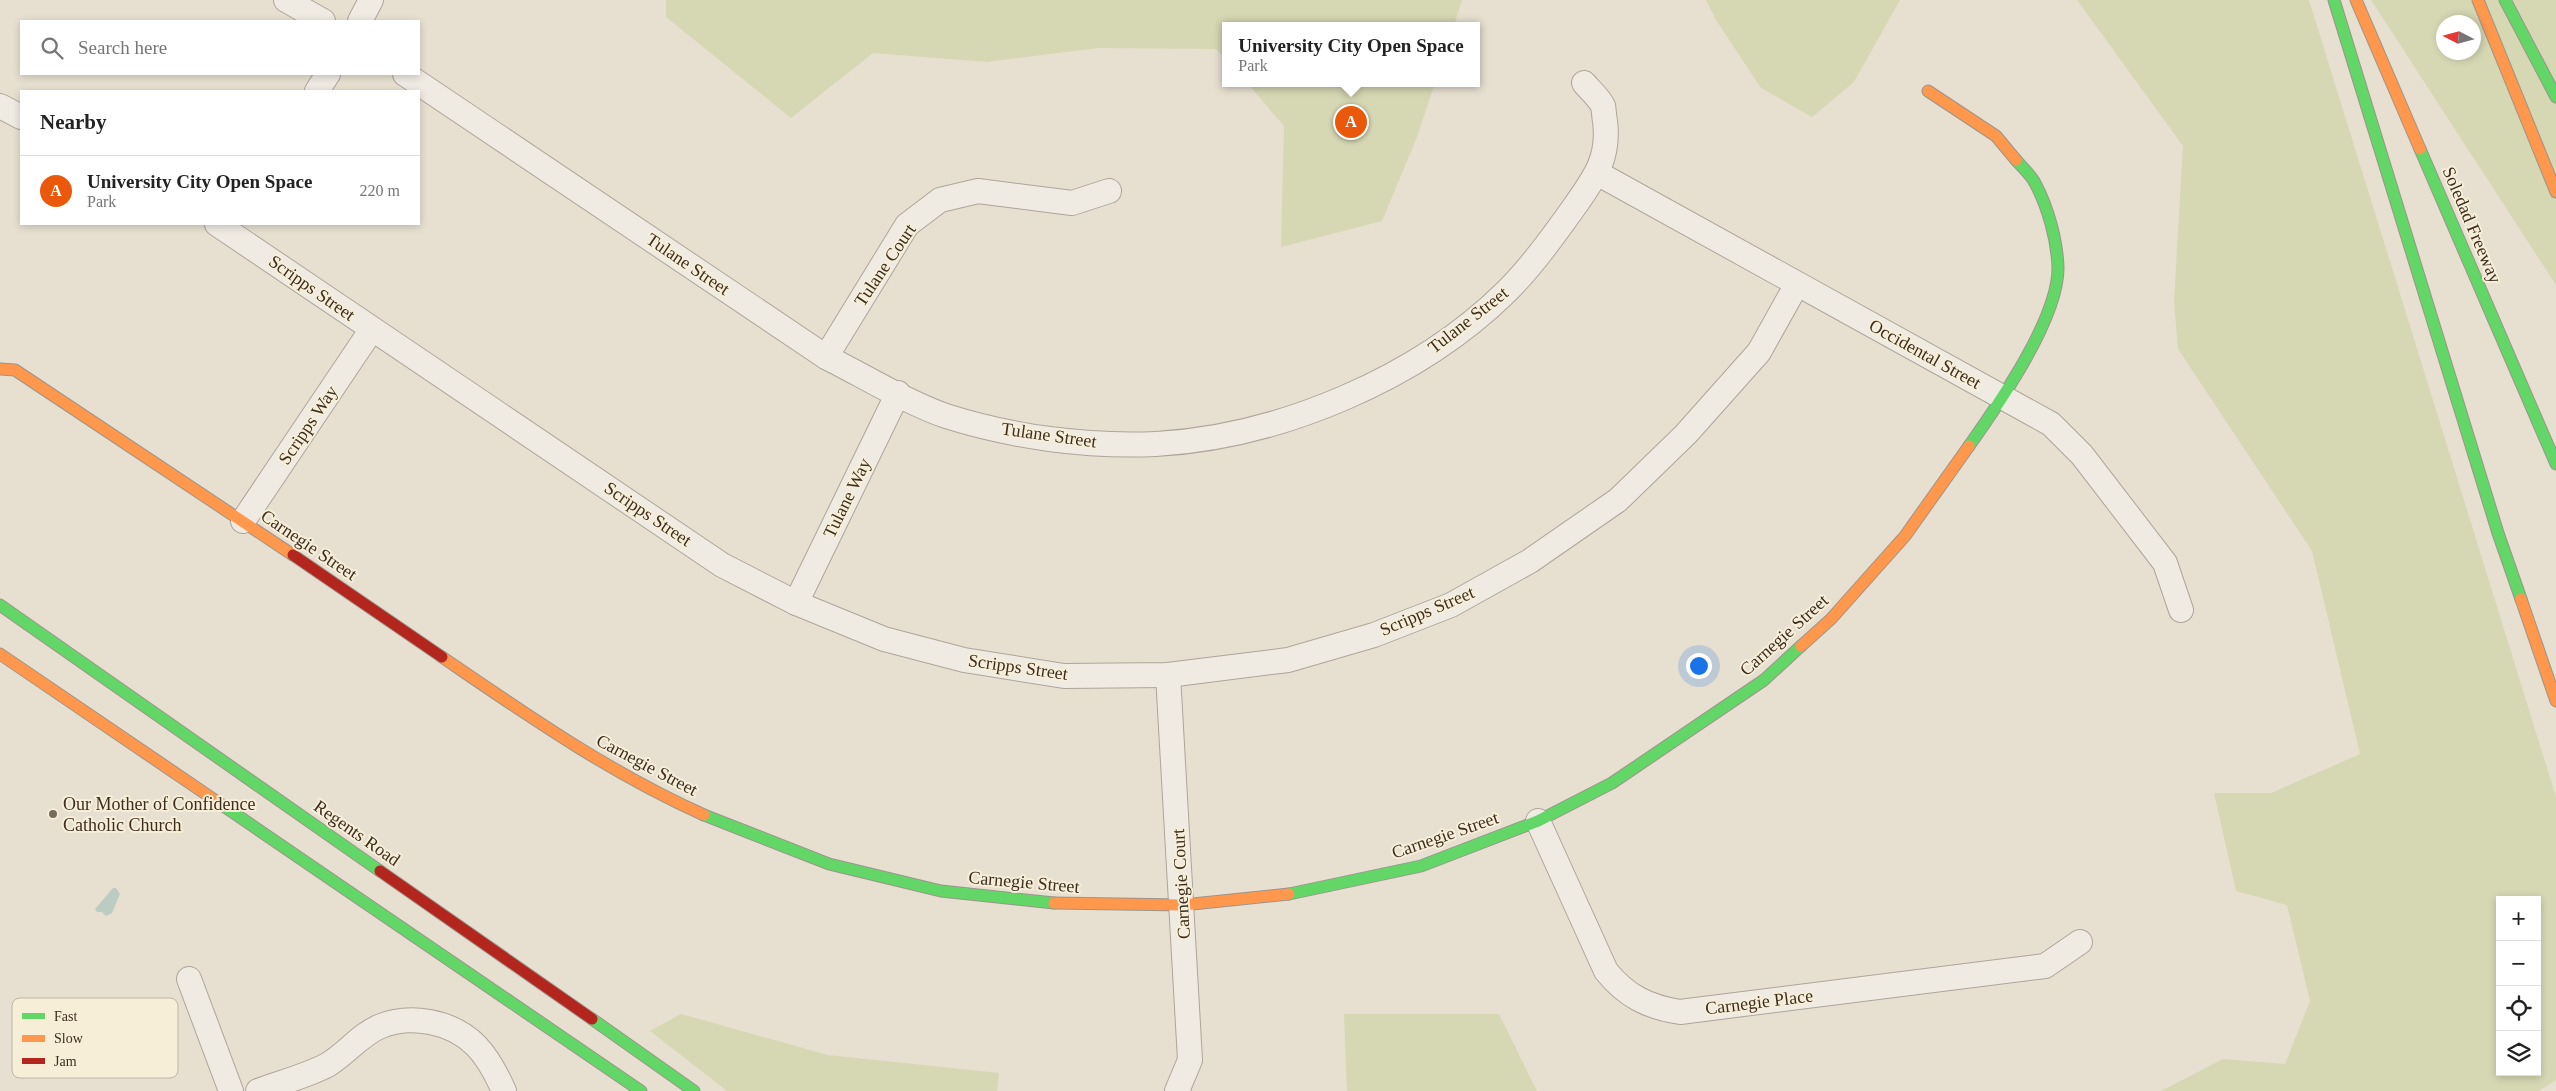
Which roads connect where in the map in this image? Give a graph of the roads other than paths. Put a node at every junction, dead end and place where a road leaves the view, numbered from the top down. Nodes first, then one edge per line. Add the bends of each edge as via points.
1 (286, 0) edge
2 (371, 0) edge
3 (2334, 0) edge
4 (2356, 0) edge
5 (2478, 0) edge
6 (2505, 0) edge
7 (321, 20) edge
8 (361, 20) edge
9 (327, 75) edge
10 (406, 75) edge
11 (1584, 83) dead end
12 (318, 90) edge
13 (1928, 91) dead end
14 (2556, 97) edge
15 (0, 106) edge
16 (20, 116) edge
17 (1598, 173) junction
18 (1109, 191) dead end
19 (2556, 192) edge
20 (226, 226) edge
21 (1797, 284) junction
22 (372, 329) junction
23 (826, 357) junction
24 (0, 369) edge
25 (898, 393) junction
26 (2004, 397) junction
27 (2556, 464) edge
28 (243, 521) junction
29 (796, 602) junction
30 (0, 605) edge
31 (2180, 610) dead end
32 (0, 654) edge
33 (1168, 675) junction
34 (2556, 701) edge
35 (1538, 821) junction
36 (1182, 905) junction
37 (2080, 942) dead end
38 (189, 979) dead end
39 (231, 1091) edge
40 (258, 1091) edge
41 (504, 1091) edge
42 (641, 1091) edge
43 (694, 1091) edge
44 (1177, 1091) edge

1 - 7 street
2 - 8 street
3 - 34 main road via 2498,533
4 - 27 main road, Soledad Freeway
5 - 19 main road
6 - 14 main road
9 - 12 street
10 - 23 street, Tulane Street
11 - 17 street, Tulane Street via 1603,107 1608,140
13 - 26 main road, Carnegie Street via 1996,136 2035,182 2050,220 2058,268 2050,309
15 - 16 street
17 - 21 street, Occidental Street
17 - 25 street, Tulane Street via 1554,236 1506,291 1452,337 1405,366 1320,409 1239,433 1156,444 1086,442 1019,435 944,415
18 - 23 street, Tulane Court via 1072,203 978,191 940,200 907,225
20 - 22 street, Scripps Street
21 - 26 street, Occidental Street
21 - 33 street, Scripps Street via 1759,352 1686,434 1618,500 1530,562 1451,605 1374,634 1288,660
22 - 28 street, Scripps Way
22 - 29 street, Scripps Street via 722,565
23 - 25 street, Tulane Street
24 - 28 main road, Carnegie Street via 15,370
25 - 29 street, Tulane Way
26 - 31 street, Occidental Street via 2051,424 2082,455 2165,563
26 - 35 main road, Carnegie Street via 1905,536 1831,619 1764,680 1612,783
28 - 36 main road, Carnegie Street via 567,742 660,795 741,831 829,864 941,891 1072,905
29 - 33 street, Scripps Street via 884,639 964,660 1064,676
30 - 43 main road, Regents Road
32 - 42 main road
33 - 36 street, Carnegie Court
35 - 36 main road, Carnegie Street via 1421,866 1282,896
35 - 37 street, Carnegie Place via 1606,971 1624,990 1660,1009 1680,1012 2045,966
36 - 44 street, Carnegie Court via 1190,1060
38 - 39 street
40 - 41 street via 329,1064 382,1025 412,1019 449,1026 472,1040 494,1067

